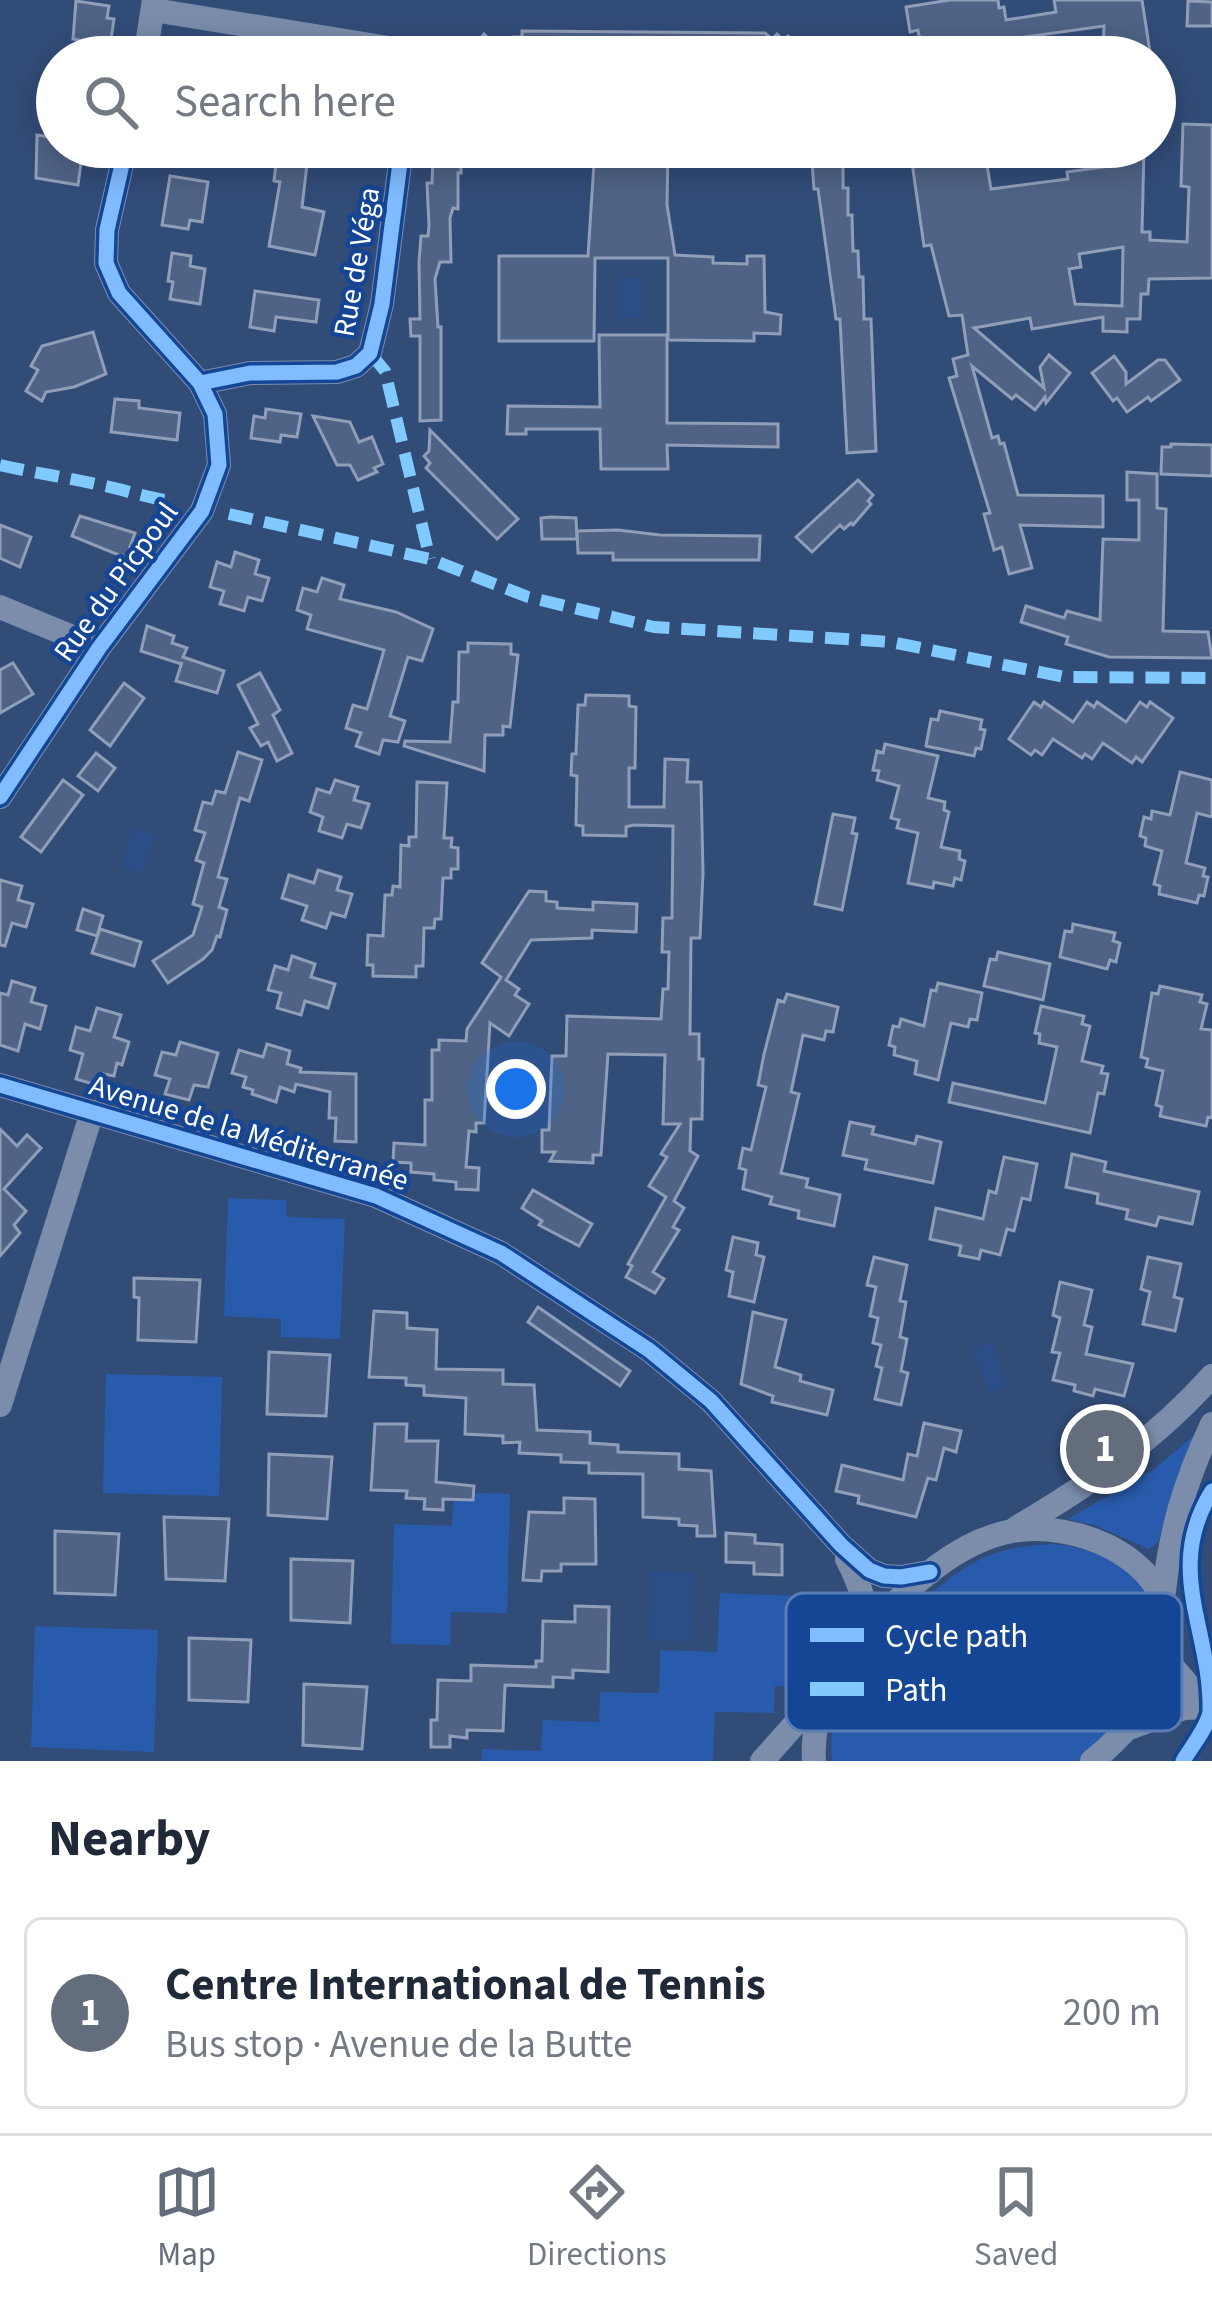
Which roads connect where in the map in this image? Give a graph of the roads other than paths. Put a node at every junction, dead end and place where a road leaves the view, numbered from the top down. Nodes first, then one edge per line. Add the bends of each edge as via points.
1 (154, 5) edge
2 (149, 36) edge
3 (324, 36) edge
4 (122, 168) edge
5 (399, 168) edge
6 (200, 383) junction
7 (0, 607) edge
8 (98, 648) junction
9 (0, 797) edge
10 (0, 1085) edge
11 (92, 1112) junction
12 (1212, 1376) edge
13 (0, 1405) edge
14 (1212, 1424) edge
15 (1012, 1531) junction
16 (841, 1546) junction
17 (929, 1572) junction
18 (1164, 1591) joint
19 (863, 1593) edge
20 (908, 1593) edge
21 (1182, 1678) edge
22 (1212, 1695) edge
23 (1212, 1707) edge
24 (1182, 1709) edge
25 (788, 1731) edge
26 (815, 1731) edge
27 (1118, 1744) edge
28 (762, 1761) edge
29 (814, 1761) edge
30 (1092, 1761) edge

1 - 2 street
1 - 3 street
4 - 6 street via 105,246 110,279
5 - 6 street, Rue de Véga via 370,353 337,372
6 - 8 street, Rue du Picpoul via 220,442 210,496
7 - 8 street
8 - 9 street, Rue du Picpoul
10 - 11 street, Avenue de la Méditerranée
11 - 13 street
11 - 16 street, Avenue de la Méditerranée via 376,1196 501,1253 650,1350 710,1401
12 - 15 street via 1117,1465
14 - 18 street via 1180,1500
15 - 17 street
15 - 18 street via 1097,1540 1135,1560
16 - 17 street, Avenue de la Méditerranée via 884,1576
16 - 19 street, Avenue de la Méditerranée
17 - 20 street
21 - 22 street
23 - 24 street
25 - 28 street
26 - 29 street
27 - 30 street

